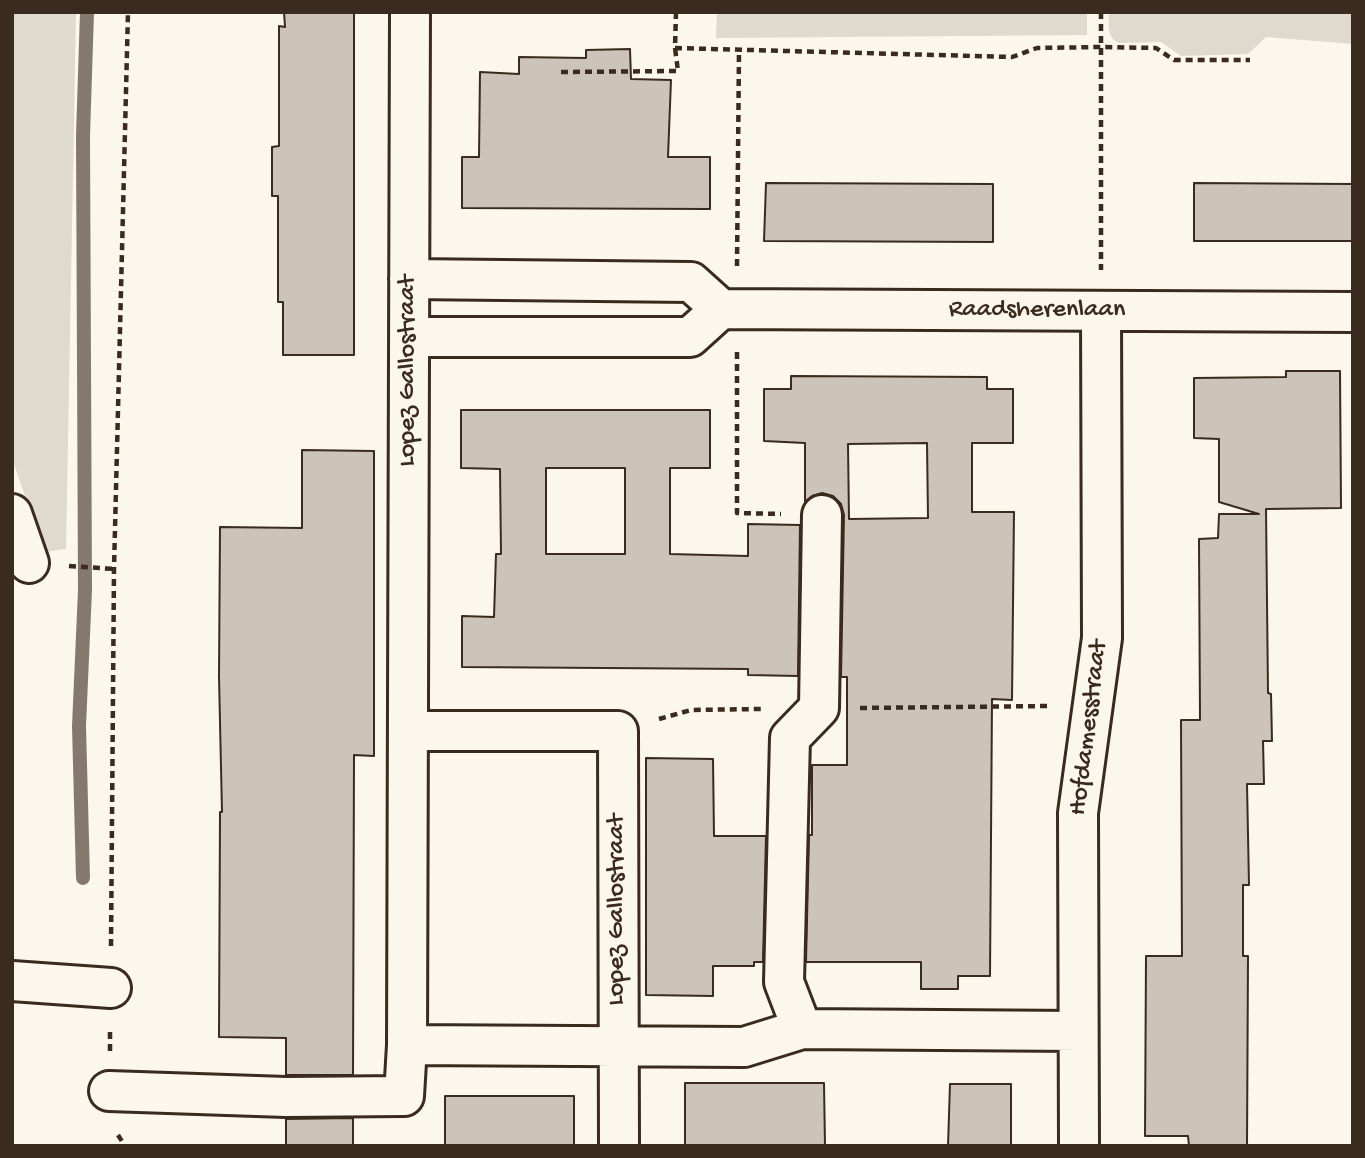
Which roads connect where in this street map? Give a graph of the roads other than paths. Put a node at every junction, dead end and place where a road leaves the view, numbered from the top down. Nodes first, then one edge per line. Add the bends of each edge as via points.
1 (410, 12) edge
2 (409, 279) junction
3 (729, 309) junction
4 (1101, 311) junction
5 (1353, 312) edge
6 (410, 337) junction
7 (12, 514) edge
8 (822, 515) road end
9 (29, 563) dead end
10 (409, 731) junction
11 (12, 981) edge
12 (111, 988) road end
13 (802, 1029) junction
14 (1078, 1031) junction
15 (407, 1045) junction
16 (619, 1045) junction
17 (109, 1091) road end
18 (620, 1146) edge
19 (1079, 1146) edge

1 - 2 street, Lopez Gallostraat
2 - 3 street via 691,282
2 - 6 street, Lopez Gallostraat
3 - 4 street, Raadsherenlaan
3 - 6 street via 690,337
4 - 5 street, Raadsherenlaan
4 - 14 street, Hofdamesstraat via 1102,638 1078,813
6 - 10 street, Lopez Gallostraat
7 - 9 street
8 - 13 street via 819,708 790,738 784,982
10 - 15 street, Lopez Gallostraat
10 - 16 street, Lopez Gallostraat via 618,732
11 - 12 street
13 - 14 street
13 - 16 street via 744,1047
14 - 19 street, Hofdamesstraat
15 - 16 street
15 - 17 street, Lopez Gallostraat via 404,1096
16 - 18 street

